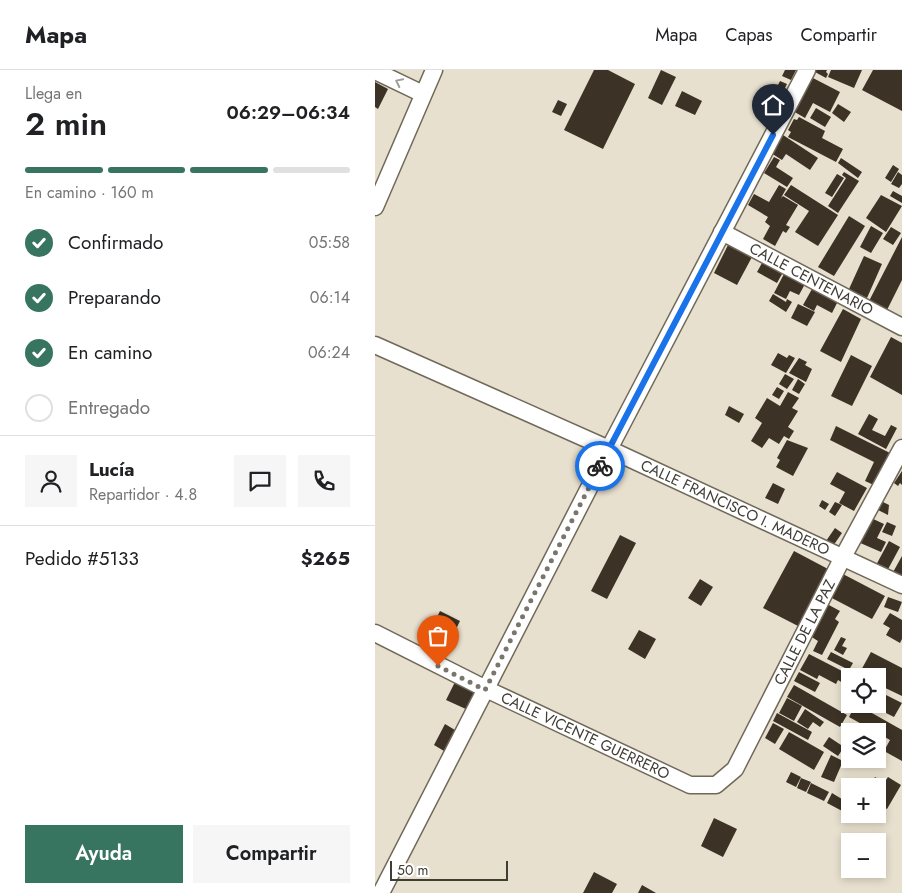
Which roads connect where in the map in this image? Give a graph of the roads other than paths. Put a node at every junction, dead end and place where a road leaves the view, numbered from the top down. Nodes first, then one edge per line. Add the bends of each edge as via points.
1 (375, 70) edge
2 (434, 70) edge
3 (807, 70) edge
4 (423, 94) junction
5 (375, 207) edge
6 (721, 232) junction
7 (902, 328) edge
8 (375, 345) edge
9 (902, 448) edge
10 (609, 450) junction
11 (843, 557) junction
12 (902, 585) edge
13 (375, 633) edge
14 (485, 690) junction
15 (716, 785) joint
16 (381, 893) edge

4 -> 1 street
2 - 4 street
3 - 6 street
4 - 5 street
6 - 7 street, CALLE CENTENARIO
6 - 10 street
8 - 10 street, CALLE FRANCISCO I. MADERO
9 - 11 street, CALLE DE LA PAZ
10 - 11 street, CALLE FRANCISCO I. MADERO
10 - 14 street
11 - 12 street, CALLE FRANCISCO I. MADERO
11 - 15 street, CALLE DE LA PAZ via 735,769
13 - 14 street, CALLE VICENTE GUERRERO
14 - 15 street, CALLE VICENTE GUERRERO via 690,785
14 - 16 street

